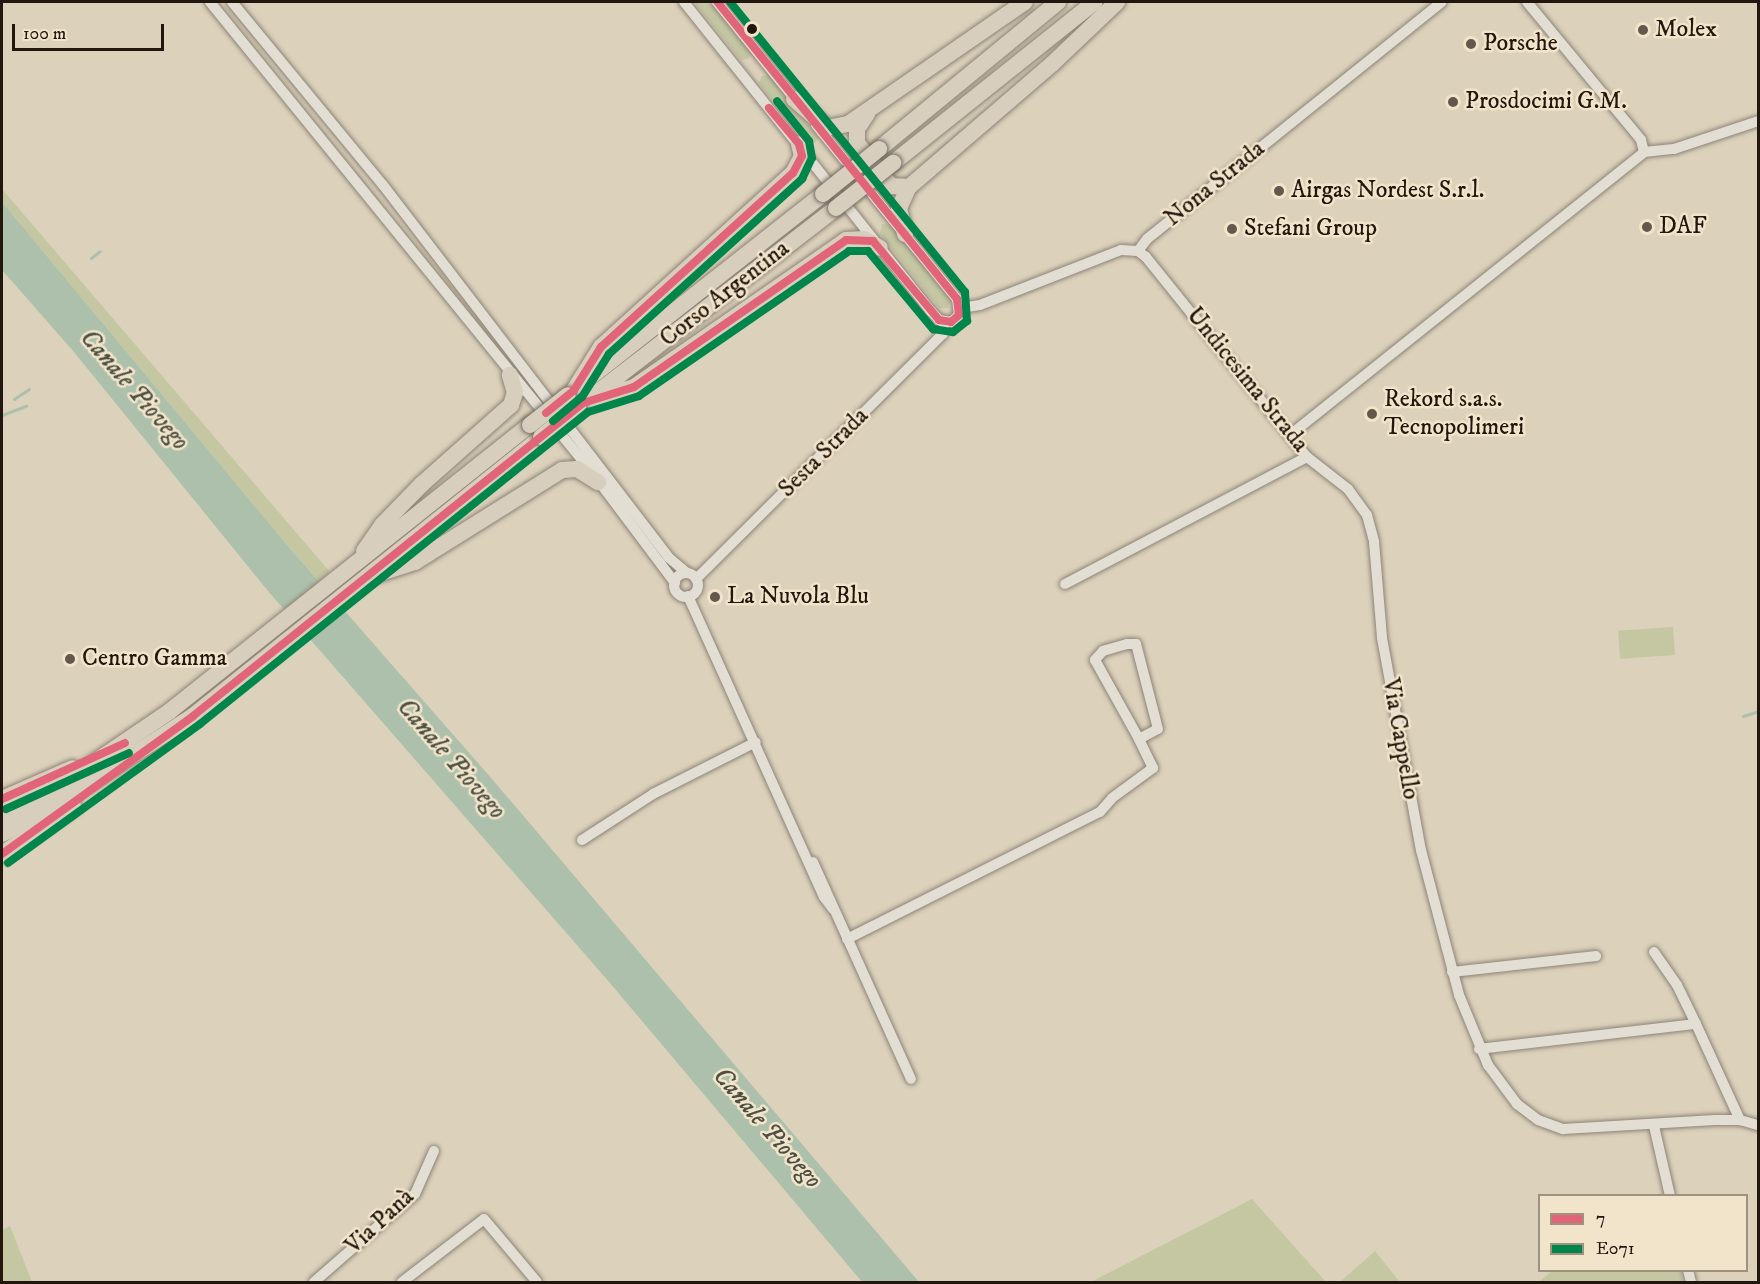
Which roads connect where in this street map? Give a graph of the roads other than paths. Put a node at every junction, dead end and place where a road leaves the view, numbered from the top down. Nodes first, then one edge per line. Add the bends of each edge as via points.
1 (210, 2) edge
2 (684, 2) edge
3 (717, 2) edge
4 (1025, 2) edge
5 (1058, 2) edge
6 (1095, 2) edge
7 (1117, 2) edge
8 (1442, 2) edge
9 (1527, 2) edge
10 (233, 3) edge
11 (221, 15) junction
12 (794, 99) junction
13 (868, 113) junction
14 (1758, 121) edge
15 (800, 144) junction
16 (1644, 152) junction
17 (355, 153) junction
18 (345, 170) junction
19 (909, 187) junction
20 (361, 190) junction
21 (385, 190) junction
22 (904, 234) junction
23 (880, 248) junction
24 (1138, 251) junction
25 (961, 308) junction
26 (944, 322) junction
27 (510, 375) junction
28 (576, 399) junction
29 (536, 431) junction
30 (1290, 435) junction
31 (1308, 457) junction
32 (598, 482) junction
33 (1362, 504) joint
34 (350, 569) junction
35 (691, 576) junction
36 (365, 580) junction
37 (675, 583) junction
38 (1065, 584) dead end
39 (688, 596) junction
40 (1139, 739) junction
41 (158, 741) junction
42 (756, 742) junction
43 (118, 748) junction
44 (2, 799) edge
45 (2, 817) edge
46 (2, 834) edge
47 (582, 840) dead end
48 (2, 854) edge
49 (847, 939) junction
50 (1654, 952) dead end
51 (1596, 956) dead end
52 (1452, 972) junction
53 (1696, 1024) junction
54 (1479, 1049) junction
55 (911, 1079) dead end
56 (1740, 1120) junction
57 (1758, 1125) edge
58 (1654, 1126) junction
59 (434, 1151) dead end
60 (1670, 1194) edge
61 (314, 1282) edge
62 (402, 1282) edge
63 (537, 1282) edge

1 - 11 street
2 - 15 street
3 - 12 street
4 - 13 highway
5 - 28 highway, Corso Argentina, bridge
6 - 28 highway, Corso Argentina, bridge via 836,208
7 - 19 highway via 1052,64
8 - 24 street, Nona Strada via 1147,239
9 - 16 street via 1641,140
10 - 11 street
10 - 17 street
11 - 18 street
12 - 13 highway via 827,128 836,129
12 - 22 street
13 - 19 highway via 857,129 857,143 891,186
14 - 16 street via 1656,154
15 - 23 street
15 - 28 highway via 802,156 793,173 601,347
16 - 30 street
17 - 18 street via 361,170 355,174
17 - 21 street
18 - 20 street
19 - 22 highway via 899,208
20 - 21 street via 369,184
20 - 27 street
21 - 35 street via 668,557
22 - 25 street
23 - 26 street
23 - 28 highway via 864,238 846,240 634,387
24 - 25 street via 1121,250 980,305
24 - 30 street, Undicesima Strada via 1155,266
25 - 26 street via 959,315
26 - 35 street, Sesta Strada via 944,334
27 - 32 street
27 - 34 highway via 514,393 511,405 382,525
28 - 29 highway, Corso Argentina, bridge
29 - 34 highway, Corso Argentina
29 - 36 highway, Corso Argentina
30 - 31 street, Undicesima Strada
31 - 33 street, Undicesima Strada
31 - 38 street
32 - 36 highway via 577,469 562,470 415,562
32 - 37 street
33 - 52 street, Via Cappello via 1374,542 1382,638 1410,795
34 - 43 highway, Corso Argentina
35 - 37 street via 679,576
35 - 39 street via 698,588
36 - 41 highway, Corso Argentina
37 - 39 street via 678,593
39 - 42 street
40 - 40 street via 1158,729 1136,644 1127,644 1102,651 1095,660
40 - 49 street via 1153,768 1112,798 1100,812
41 - 46 highway, Corso Argentina
41 - 48 highway
42 - 47 street via 653,794
42 - 49 street via 808,854 821,873
43 - 44 highway
43 - 45 highway, Corso Argentina via 55,789
49 - 55 street
50 - 53 street via 1677,985
51 - 52 street
52 - 54 street, Via Cappello
53 - 54 street
53 - 56 street
54 - 58 street, Via Cappello via 1518,1104 1538,1120 1563,1129
56 - 57 street, Via Cappello
56 - 58 street, Via Cappello
58 - 60 street
59 - 61 street, Via Panà via 415,1194
62 - 63 street via 484,1219

